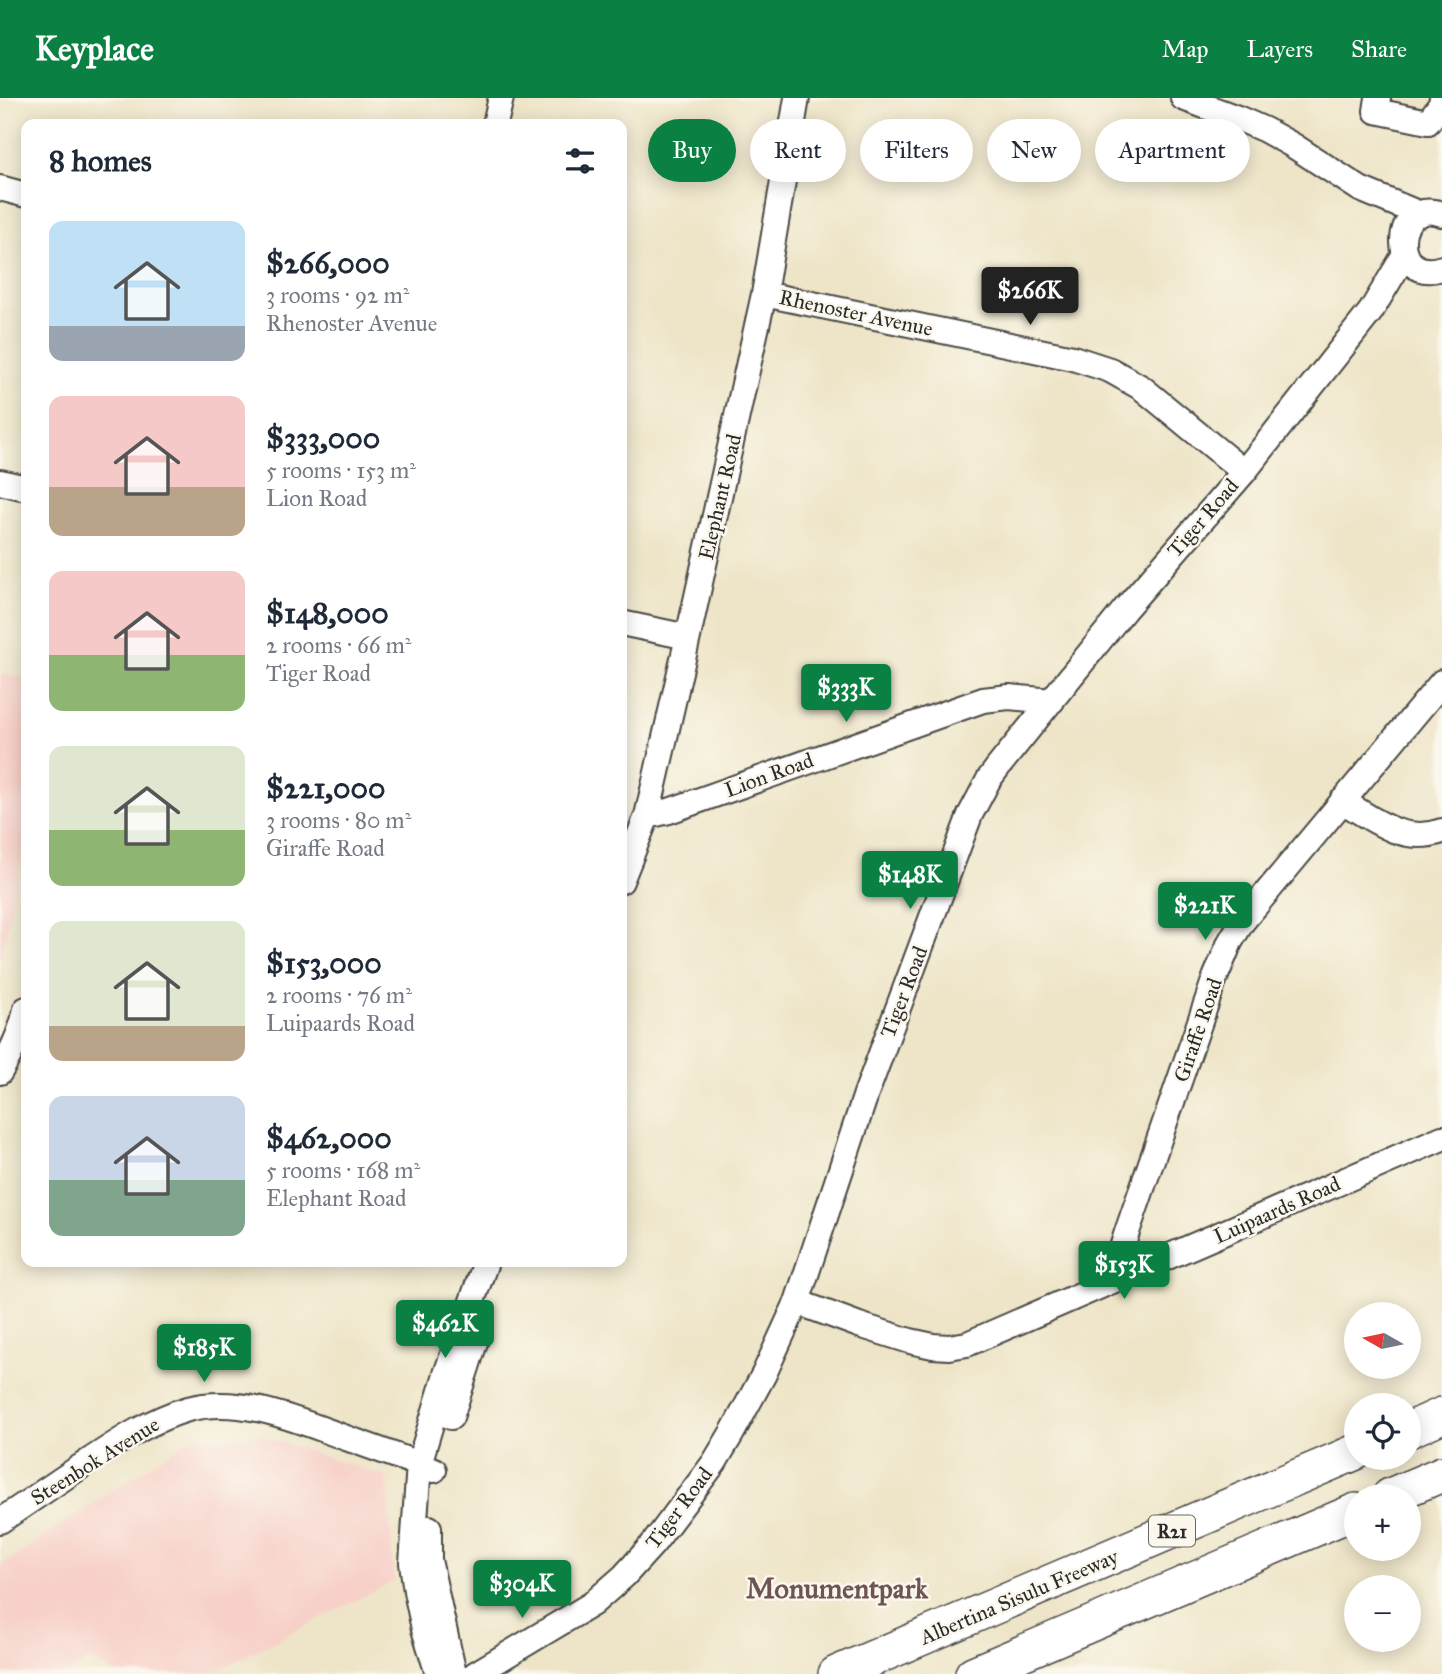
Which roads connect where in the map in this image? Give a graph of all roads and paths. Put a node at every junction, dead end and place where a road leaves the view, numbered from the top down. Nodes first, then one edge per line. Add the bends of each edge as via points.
1 (501, 98) edge
2 (1183, 98) edge
3 (1378, 98) edge
4 (1441, 98) edge
5 (799, 101) edge
6 (496, 119) edge
7 (0, 188) edge
8 (1360, 189) junction
9 (21, 194) edge
10 (1433, 209) edge
11 (1418, 256) edge
12 (764, 294) junction
13 (1244, 472) junction
14 (0, 482) edge
15 (21, 487) edge
16 (627, 624) edge
17 (688, 637) junction
18 (1442, 682) edge
19 (1052, 701) junction
20 (1342, 801) junction
21 (648, 816) junction
22 (1442, 831) edge
23 (627, 864) edge
24 (21, 1024) edge
25 (9, 1060) edge
26 (1442, 1138) edge
27 (485, 1279) edge
28 (1117, 1279) junction
29 (797, 1301) junction
30 (1442, 1415) edge
31 (1421, 1425) edge
32 (1344, 1457) edge
33 (427, 1467) junction
34 (1442, 1474) edge
35 (1418, 1484) edge
36 (1344, 1516) edge
37 (0, 1521) edge
38 (438, 1674) edge
39 (454, 1674) edge
40 (475, 1674) edge
41 (836, 1674) edge
42 (973, 1674) edge

1 - 6 street
2 - 8 street via 1265,130
3 - 4 street via 1376,111 1428,122
5 - 12 street, Elephant Road
7 - 9 street
8 - 10 street
8 - 11 street
10 - 11 street, Tiger Road via 1406,225
11 - 13 street, Tiger Road
12 - 13 street, Rhenoster Avenue via 1073,358 1110,370 1142,388
12 - 17 street, Elephant Road
13 - 19 street, Tiger Road
14 - 15 street
16 - 17 street
17 - 21 street, Elephant Road
18 - 20 street, Giraffe Road
19 - 21 street, Lion Road via 983,700
19 - 29 street, Tiger Road via 989,779 970,815 866,1094
20 - 22 street via 1405,835
20 - 28 street, Giraffe Road via 1230,942 1127,1232
21 - 23 street, Elephant Road
24 - 25 street
26 - 28 street, Luipaards Road
27 - 33 street
28 - 29 street, Luipaards Road via 1005,1329 949,1347 909,1341
29 - 40 street, Tiger Road via 732,1433 653,1544 592,1604
30 - 31 highway
32 - 41 highway, Albertina Sisulu Freeway / R21
33 - 37 street, Steenbok Avenue via 267,1412 207,1406 177,1413 132,1434
33 - 38 street via 412,1563
33 - 39 street via 429,1560
34 - 35 highway
36 - 42 highway, R21

